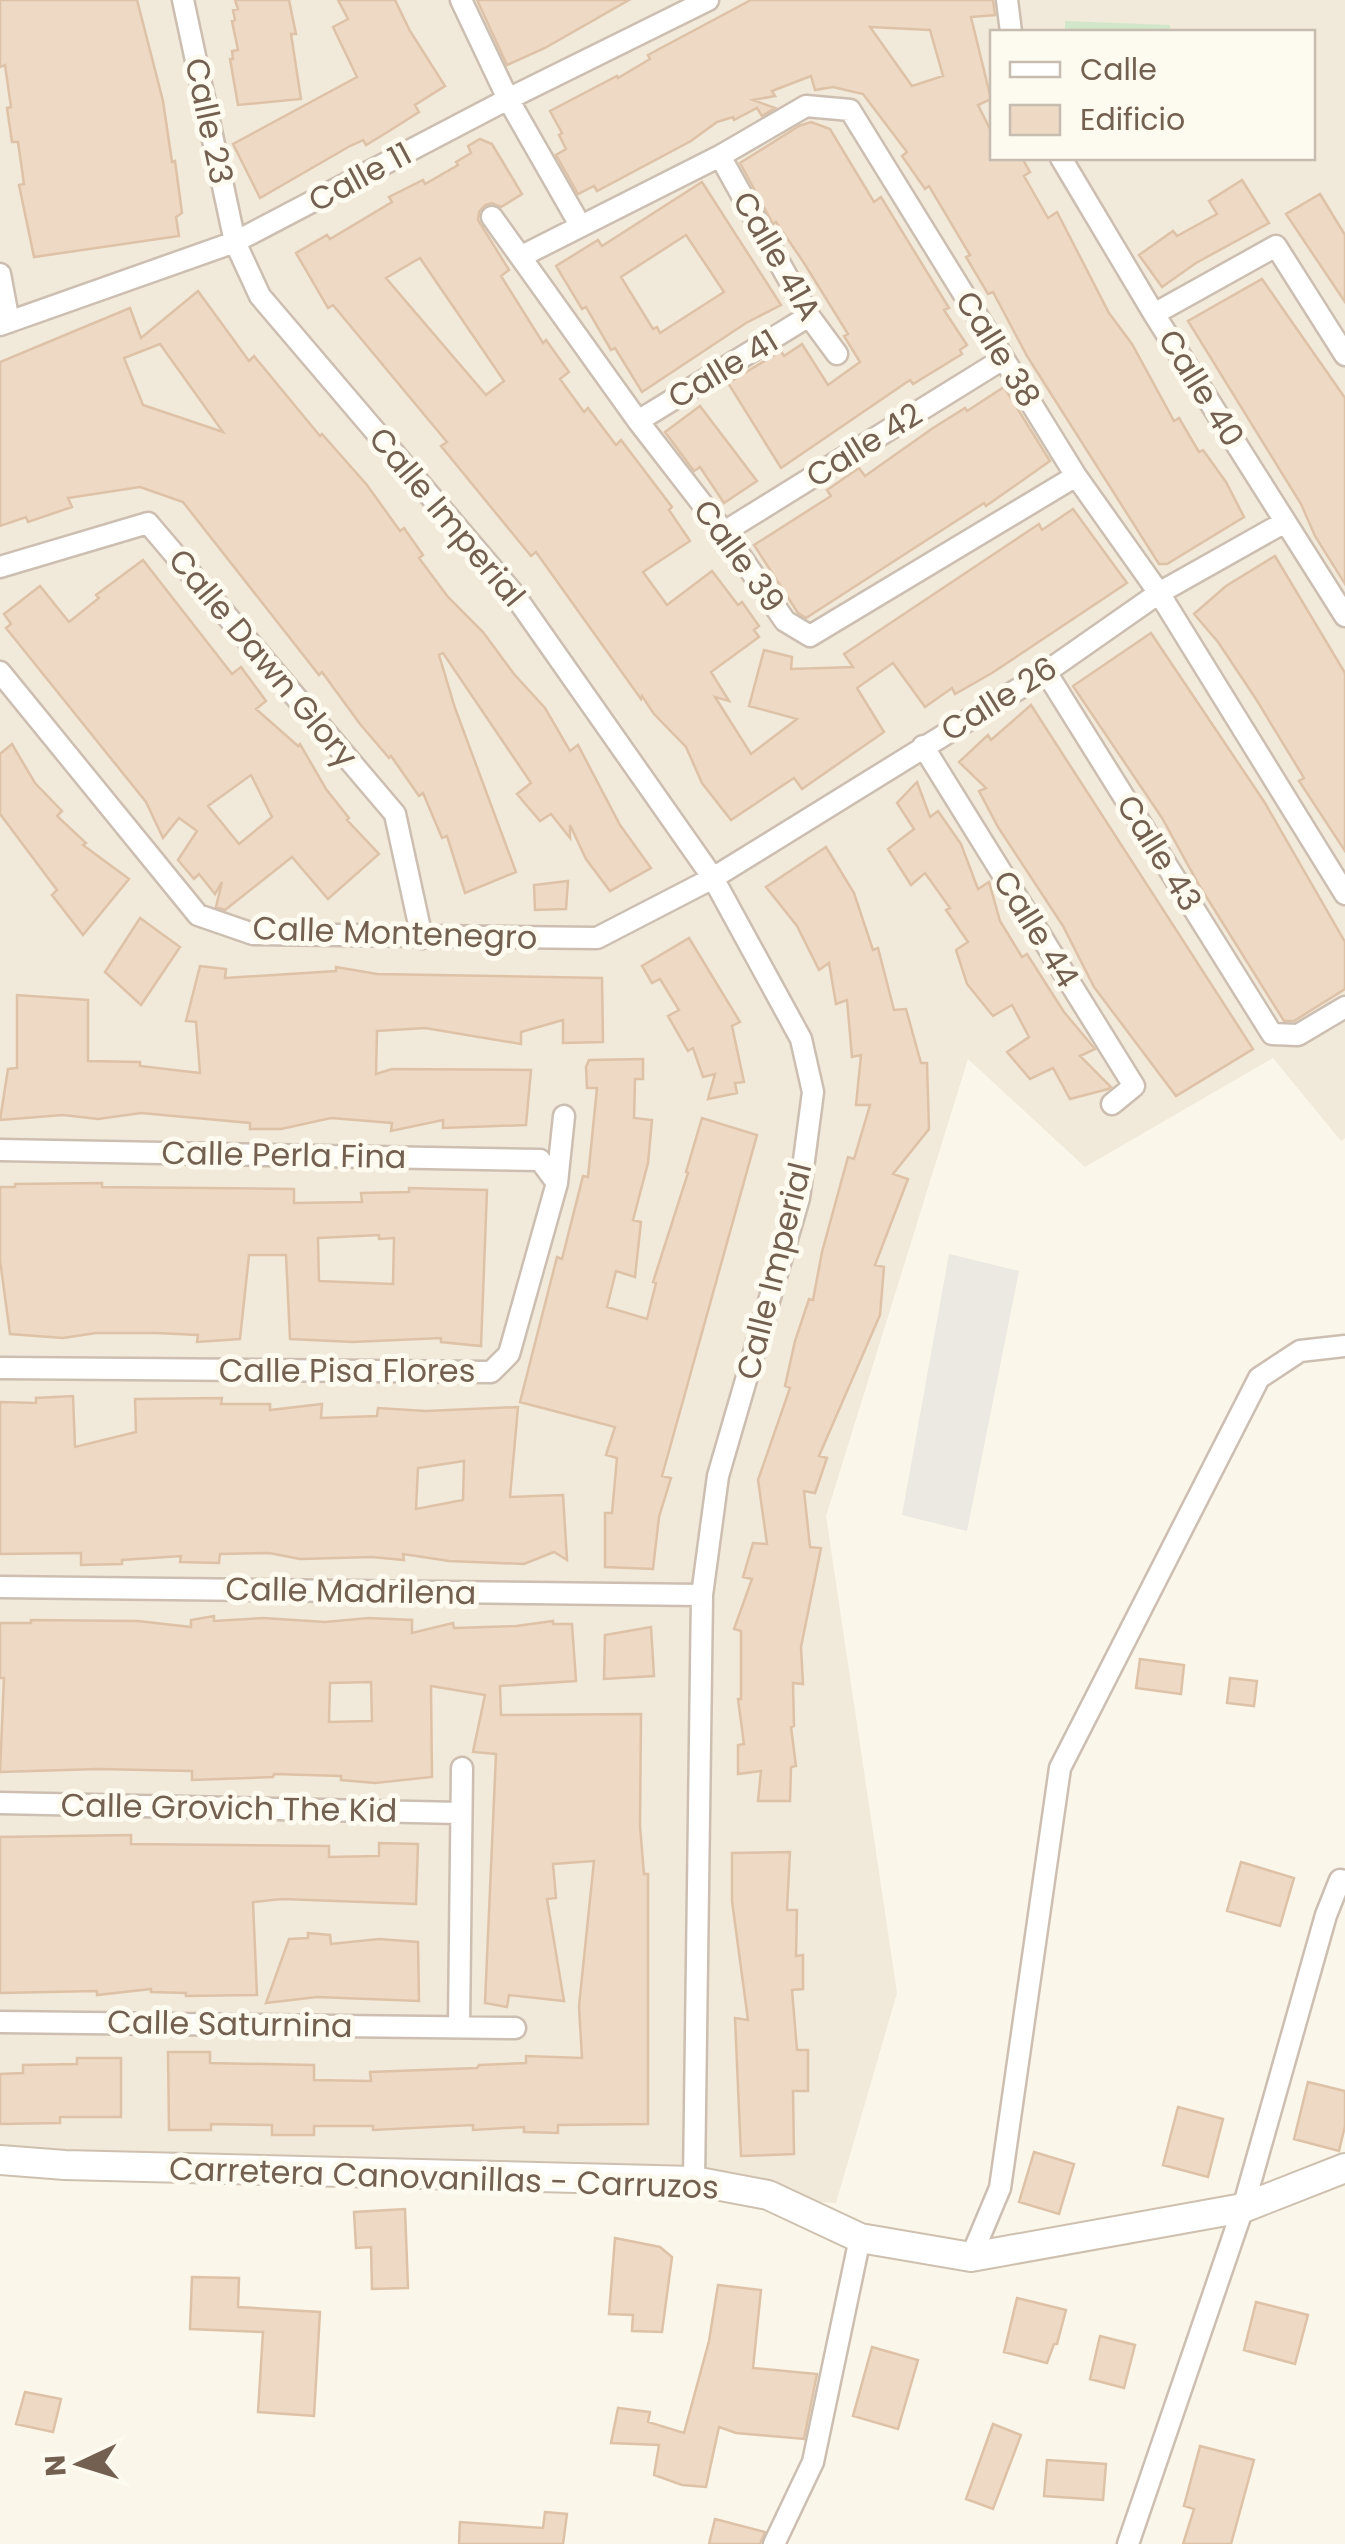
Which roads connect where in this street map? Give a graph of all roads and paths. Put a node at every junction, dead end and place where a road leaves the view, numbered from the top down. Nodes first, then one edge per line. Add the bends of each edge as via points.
1 (184, 0) edge
2 (461, 0) edge
3 (708, 0) edge
4 (1007, 0) edge
5 (1012, 30) edge
6 (508, 99) junction
7 (720, 156) junction
8 (1062, 160) edge
9 (492, 217) dead end
10 (580, 224) junction
11 (235, 242) junction
12 (522, 256) junction
13 (0, 274) edge
14 (1154, 314) junction
15 (809, 316) junction
16 (4, 323) edge
17 (837, 354) dead end
18 (1345, 355) edge
19 (1004, 358) junction
20 (638, 421) junction
21 (1076, 476) junction
22 (1285, 522) junction
23 (724, 532) junction
24 (0, 567) edge
25 (1160, 593) junction
26 (1345, 616) edge
27 (0, 672) edge
28 (1046, 672) junction
29 (923, 746) junction
30 (713, 878) junction
31 (1345, 894) edge
32 (422, 938) junction
33 (1345, 1007) edge
34 (1112, 1104) dead end
35 (564, 1116) dead end
36 (0, 1150) edge
37 (557, 1183) junction
38 (1345, 1346) edge
39 (0, 1368) edge
40 (0, 1587) edge
41 (702, 1595) junction
42 (462, 1768) dead end
43 (0, 1802) edge
44 (459, 1813) junction
45 (1345, 1881) edge
46 (0, 2022) edge
47 (459, 2026) junction
48 (515, 2028) dead end
49 (0, 2160) edge
50 (1345, 2168) edge
51 (694, 2181) junction
52 (1243, 2208) junction
53 (860, 2238) junction
54 (971, 2257) junction
55 (774, 2544) edge
56 (1128, 2544) edge

1 - 11 street, Calle 23
2 - 6 street
3 - 6 street, Calle 11
4 - 5 street
6 - 10 street
6 - 11 street, Calle 11
7 - 10 street, Calle 38
7 - 15 street, Calle 41A
7 - 19 street, Calle 38 via 806,106 850,110
8 - 14 street, Calle 40
9 - 12 street, Calle 39
10 - 12 street, Calle 38
11 - 16 street, Calle 11
11 - 30 street, Calle Imperial via 260,296 513,593
12 - 20 street, Calle 39
13 - 16 street
14 - 18 street via 1276,246
14 - 22 street, Calle 40
15 - 17 street, Calle 41A
15 - 20 street, Calle 41
19 - 21 street, Calle 38
19 - 23 street, Calle 42
20 - 23 street, Calle 39
21 - 23 street, Calle 39 via 810,636 785,621
21 - 25 street, Calle 38
22 - 25 street, Calle 26
22 - 26 street, Calle 40
24 - 32 street, Calle Dawn Glory via 148,524 395,814
25 - 28 street, Calle 26
25 - 31 street, Calle 38
27 - 32 street, Calle Montenegro via 198,915 253,934
28 - 29 street, Calle 26
28 - 33 street, Calle 43 via 1272,1034 1298,1035
29 - 30 street, Calle 26
29 - 34 street, Calle 44 via 1134,1086
30 - 32 street, Calle Montenegro via 596,938
30 - 41 street, Calle Imperial via 801,1038 813,1092 799,1198 718,1476
35 - 37 street, Calle Pisa Flores
36 - 37 street, Calle Perla Fina via 540,1160
37 - 39 street, Calle Pisa Flores via 509,1354 491,1372
38 - 54 street via 1300,1351 1259,1378 1060,1768 1000,2188
40 - 41 street, Calle Madrilena
41 - 51 street, Calle Imperial
42 - 44 street
43 - 44 street, Calle Grovich The Kid
44 - 47 street
45 - 52 street via 1326,1915
46 - 47 street, Calle Saturnina
47 - 48 street, Calle Saturnina
49 - 51 street, Carretera Canovanillas - Carruzos
50 - 52 street, Carretera Canovanillas - Carruzos
51 - 53 street, Carretera Canovanillas - Carruzos via 768,2195
52 - 54 street, Carretera Canovanillas - Carruzos
52 - 56 street
53 - 54 street, Carretera Canovanillas - Carruzos
53 - 55 street via 813,2462

